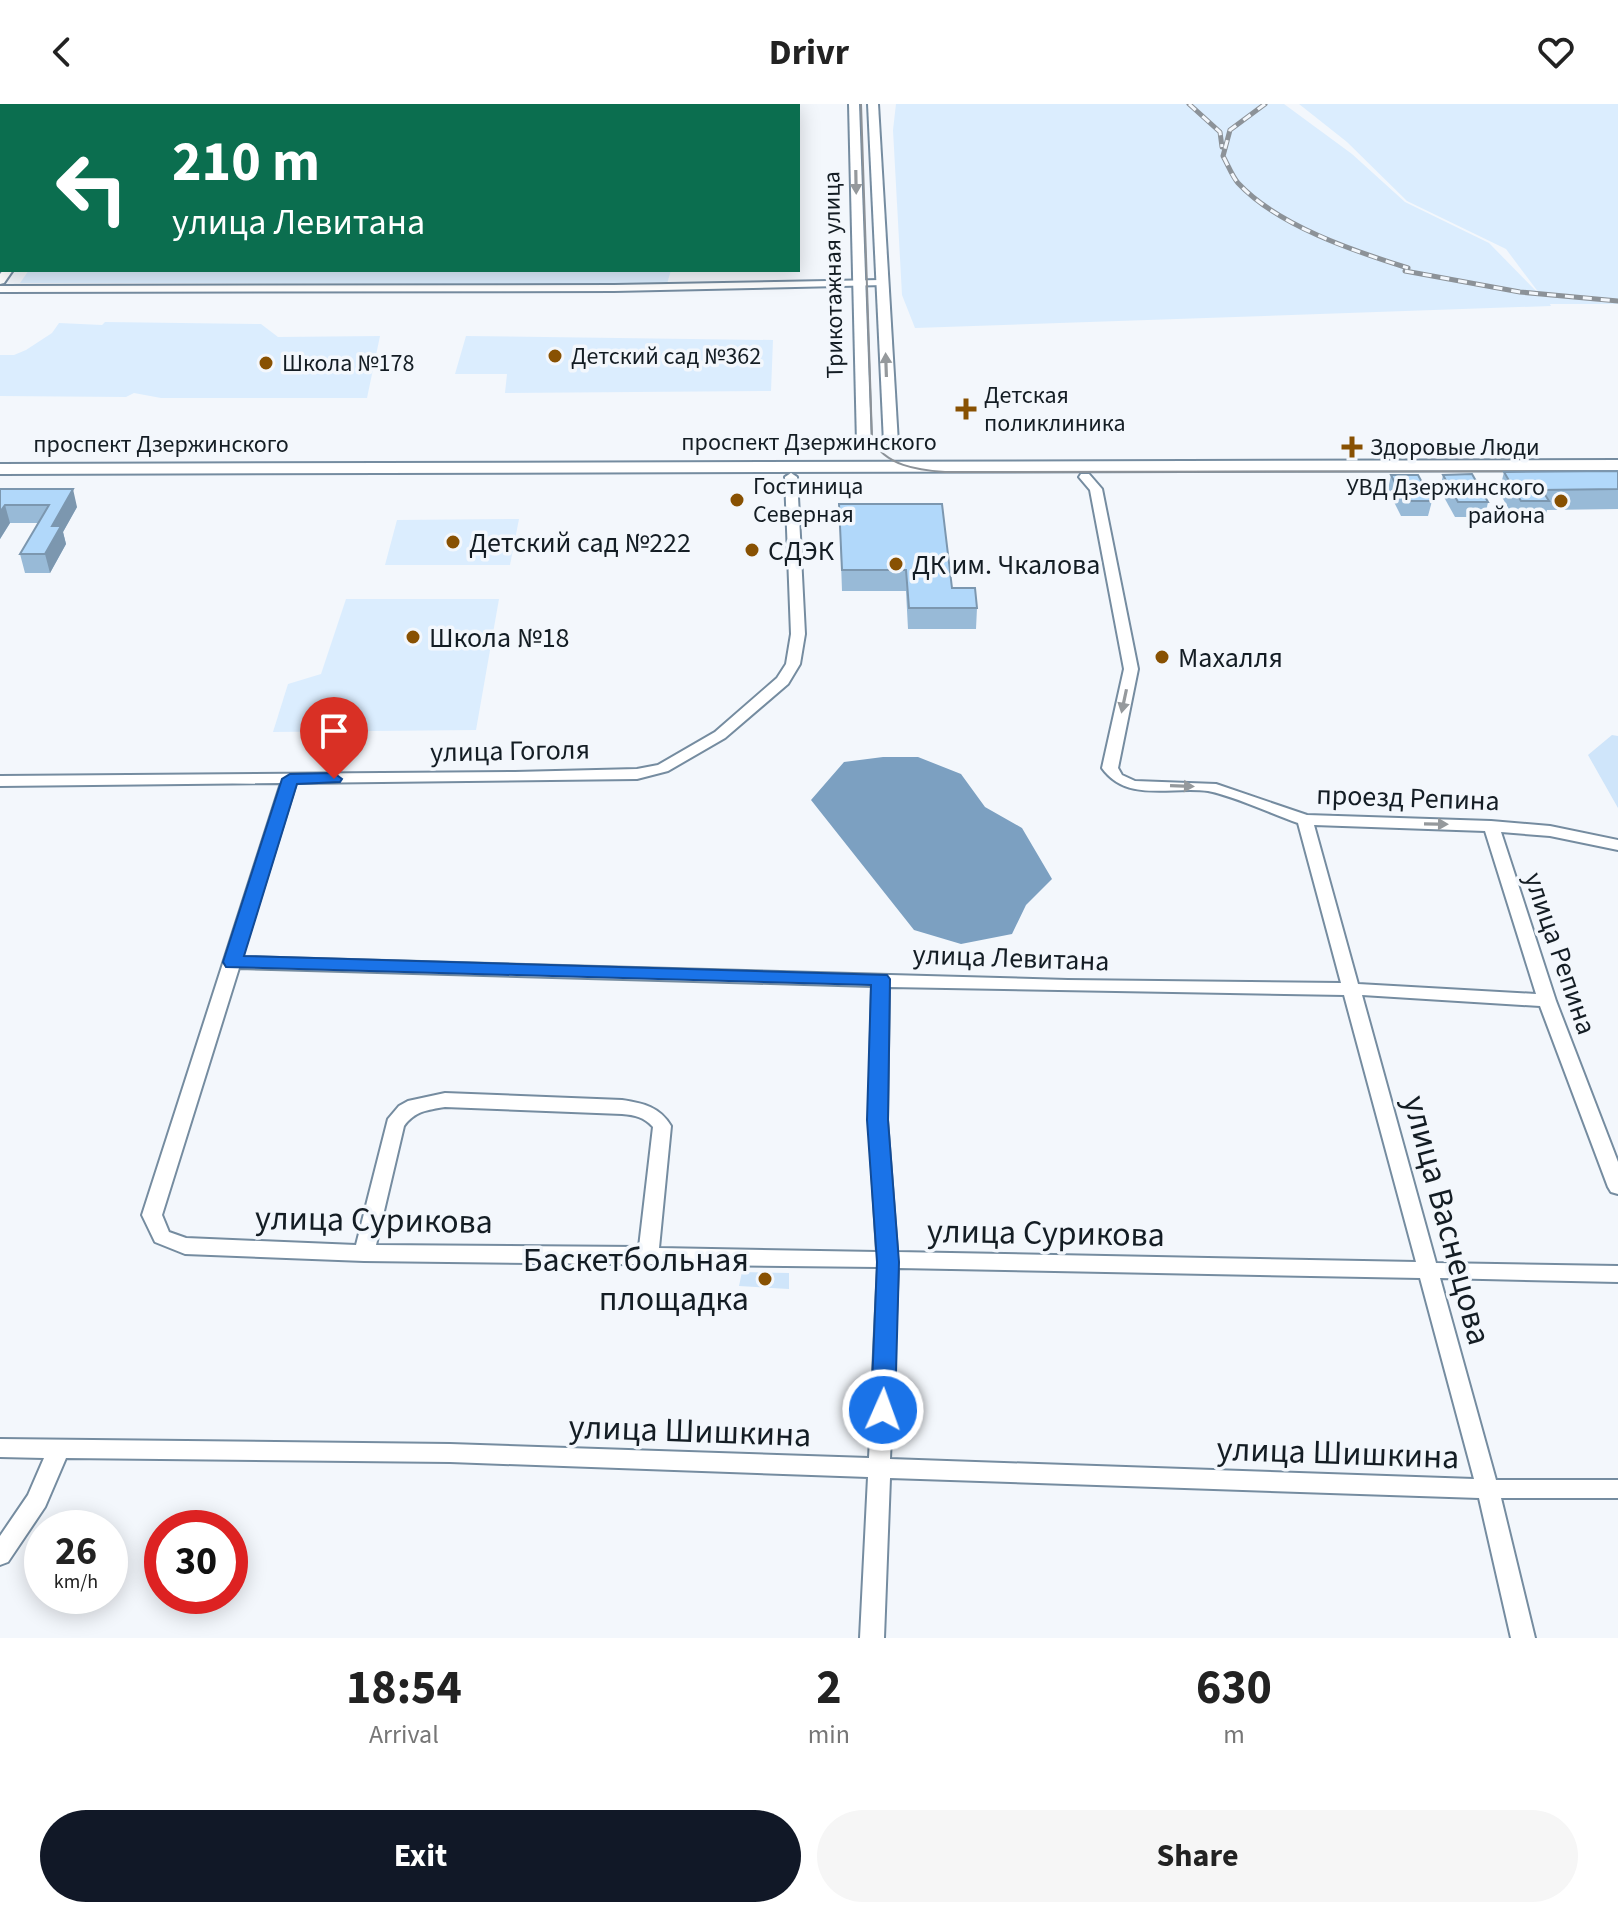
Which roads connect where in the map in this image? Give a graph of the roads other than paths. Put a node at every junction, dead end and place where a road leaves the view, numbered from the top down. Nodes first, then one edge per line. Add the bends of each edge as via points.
1 (854, 104) edge
2 (873, 104) edge
3 (719, 272) edge
4 (881, 283) junction
5 (858, 285) junction
6 (716, 287) junction
7 (0, 289) edge
8 (891, 443) junction
9 (864, 444) junction
10 (880, 457) junction
11 (896, 465) junction
12 (1618, 465) edge
13 (864, 466) junction
14 (0, 469) edge
15 (941, 471) junction
16 (821, 472) junction
17 (1618, 475) edge
18 (791, 477) junction
19 (1085, 477) junction
20 (0, 478) edge
21 (290, 779) junction
22 (0, 781) edge
23 (1305, 820) junction
24 (1491, 826) junction
25 (1618, 845) edge
26 (233, 962) junction
27 (881, 979) junction
28 (1353, 989) junction
29 (1547, 1001) junction
30 (1618, 1187) edge
31 (364, 1253) junction
32 (648, 1255) junction
33 (888, 1262) junction
34 (1428, 1270) junction
35 (1618, 1274) edge
36 (0, 1448) edge
37 (59, 1448) junction
38 (881, 1469) junction
39 (1488, 1489) junction
40 (1618, 1489) edge
41 (0, 1555) edge
42 (872, 1638) edge
43 (1523, 1638) edge

1 -> 5 main road, Трикотажная улица
2 - 4 main road, Трикотажная улица
3 - 6 street
4 - 5 street
8 -> 4 main road, Трикотажная улица
5 - 6 street
5 - 9 main road, Трикотажная улица
6 - 7 street
8 - 10 main road
8 - 15 main road via 906,457
9 - 10 main road
9 - 16 main road via 855,455
10 - 11 main road
10 - 13 main road
11 - 13 main road, проспект Дзержинского
11 - 15 main road
12 - 15 main road, проспект Дзержинского
13 - 16 main road
14 - 16 main road, проспект Дзержинского
15 - 16 main road, проспект Дзержинского
15 - 19 main road, проспект Дзержинского
16 - 18 main road, проспект Дзержинского
17 - 19 main road, проспект Дзержинского
18 - 20 main road, проспект Дзержинского
18 - 21 street, улица Гоголя via 798,634 793,664 783,681 687,756 637,774
19 -> 23 street, проезд Репина via 1096,489 1131,669 1110,768 1133,785 1211,787
21 - 22 street, улица Гоголя
21 - 26 street
23 -> 24 street, проезд Репина
23 - 28 street, улица Васнецова
24 - 25 street, проезд Репина
24 - 29 street, улица Репина
26 - 27 street, улица Левитана
26 - 31 street, улица Сурикова via 152,1215 162,1237 185,1246
27 - 28 street, улица Левитана
27 - 33 street via 878,1120
28 - 29 street, улица Левитана
28 - 34 street, улица Васнецова
29 - 30 street, улица Репина
31 - 32 street, улица Сурикова
31 - 32 street via 395,1124 414,1106 445,1100 622,1107 655,1115 662,1126
32 - 33 street, улица Сурикова
33 - 34 street, улица Сурикова
33 - 38 street
34 - 35 street, улица Сурикова
34 - 39 street, улица Васнецова
36 - 37 street, улица Шишкина
37 - 38 street, улица Шишкина via 450,1453
37 - 41 street via 37,1500
38 - 39 street, улица Шишкина
38 - 42 street
39 - 40 street, улица Шишкина
39 - 43 street, улица Васнецова

